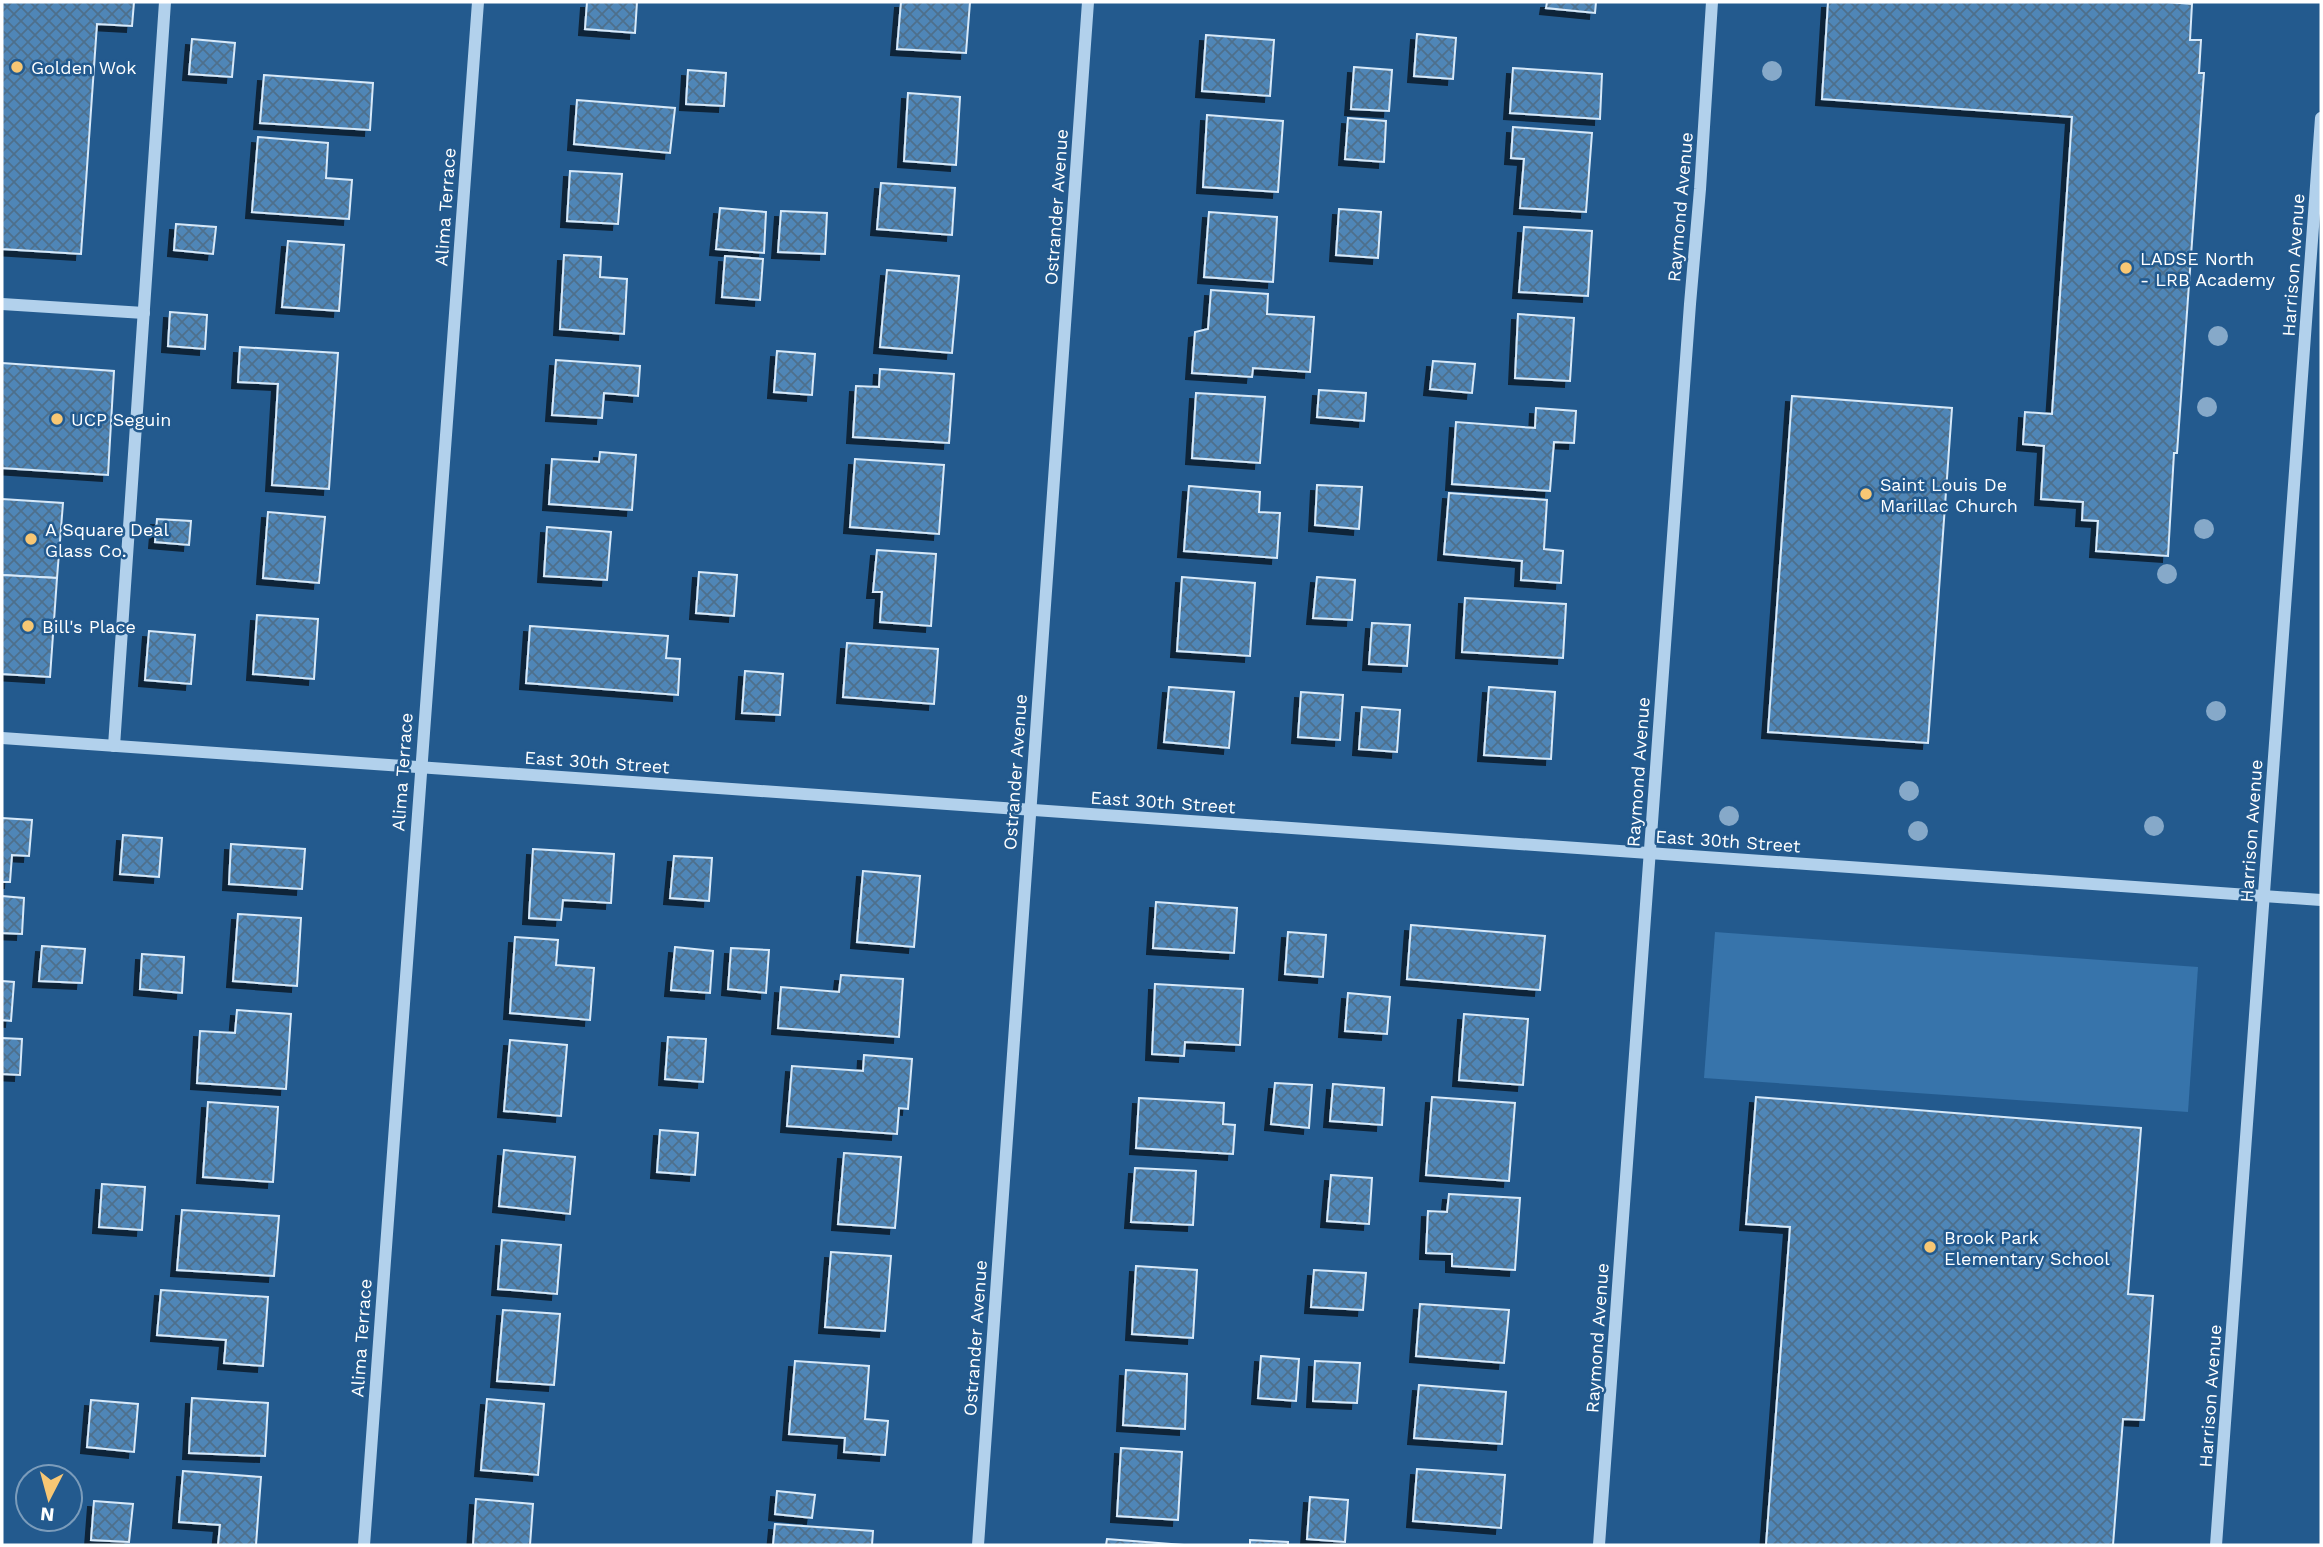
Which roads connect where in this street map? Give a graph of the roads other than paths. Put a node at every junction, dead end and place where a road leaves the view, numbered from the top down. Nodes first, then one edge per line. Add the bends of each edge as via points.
1 (165, 2) edge
2 (478, 2) edge
3 (1088, 2) edge
4 (1712, 2) edge
5 (2321, 118) edge
6 (2, 304) edge
7 (144, 313) junction
8 (2, 738) edge
9 (114, 746) junction
10 (420, 768) junction
11 (1030, 810) junction
12 (1650, 853) junction
13 (2264, 896) junction
14 (2321, 900) edge
15 (364, 1545) edge
16 (978, 1545) edge
17 (1599, 1545) edge
18 (2216, 1545) edge

1 - 7 street
2 - 10 street, Alima Terrace
3 - 11 street, Ostrander Avenue
4 - 12 street, Raymond Avenue
5 - 13 street, Harrison Avenue
6 - 7 street
7 - 9 street
8 - 9 street, East 30th Street
9 - 10 street, East 30th Street
10 - 11 street, East 30th Street
10 - 15 street, Alima Terrace
11 - 12 street, East 30th Street
11 - 16 street, Ostrander Avenue
12 - 13 street, East 30th Street
12 - 17 street, Raymond Avenue
13 - 14 street, East 30th Street
13 - 18 street, Harrison Avenue

